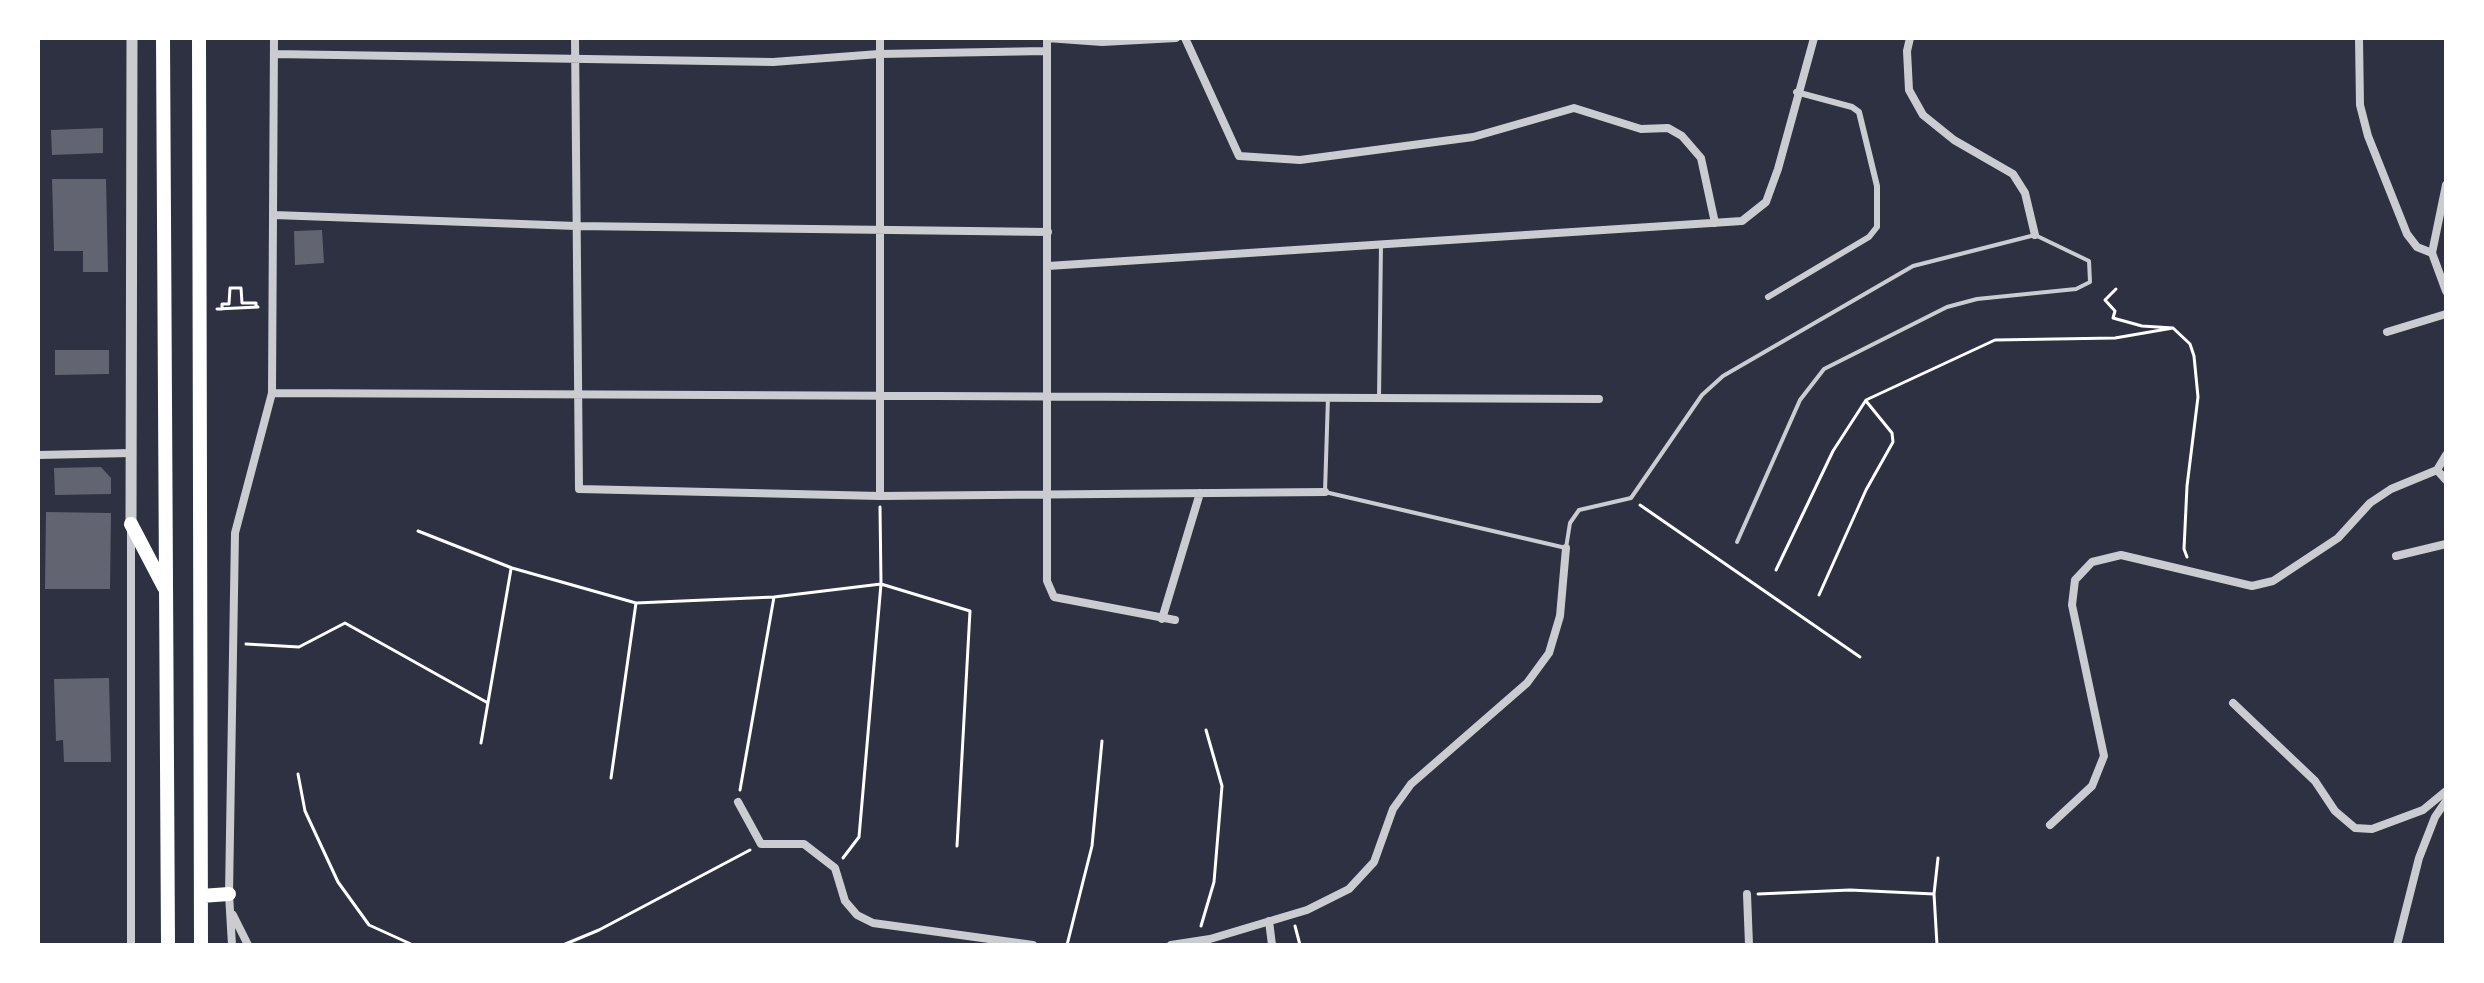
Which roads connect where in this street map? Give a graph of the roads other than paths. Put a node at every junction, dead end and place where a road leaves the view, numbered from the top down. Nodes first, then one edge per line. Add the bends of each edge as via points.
1 (132, 38) edge
2 (163, 38) edge
3 (199, 38) edge
4 (274, 38) edge
5 (575, 38) edge
6 (880, 38) edge
7 (1047, 38) edge
8 (1176, 38) edge
9 (1185, 38) edge
10 (1814, 38) edge
11 (1910, 38) edge
12 (2359, 38) edge
13 (1046, 51) junction
14 (274, 54) junction
15 (879, 54) junction
16 (575, 59) junction
17 (1796, 92) junction
18 (2446, 185) edge
19 (274, 215) junction
20 (1715, 223) junction
21 (576, 226) junction
22 (880, 230) junction
23 (1048, 232) junction
24 (2035, 235) junction
25 (1381, 245) junction
26 (2432, 253) junction
27 (1048, 266) junction
28 (2446, 291) edge
29 (1768, 297) dead end
30 (2446, 314) edge
31 (2387, 332) dead end
32 (272, 393) junction
33 (578, 394) junction
34 (880, 395) junction
35 (1047, 396) junction
36 (1328, 397) junction
37 (1379, 398) junction
38 (1599, 399) dead end
39 (131, 453) junction
40 (38, 455) edge
41 (2446, 455) edge
42 (2437, 470) junction
43 (2446, 480) edge
44 (1325, 492) junction
45 (1200, 493) junction
46 (1047, 494) junction
47 (880, 496) junction
48 (131, 524) junction
49 (1737, 542) dead end
50 (2446, 544) edge
51 (1566, 548) junction
52 (2396, 556) dead end
53 (166, 591) junction
54 (1162, 619) junction
55 (1175, 620) dead end
56 (2233, 703) dead end
57 (2446, 791) edge
58 (2446, 801) edge
59 (738, 802) road end
60 (2050, 825) dead end
61 (229, 894) junction
62 (1747, 894) road end
63 (201, 896) junction
64 (231, 911) junction
65 (1269, 921) junction
66 (131, 945) edge
67 (168, 945) edge
68 (201, 945) edge
69 (232, 945) edge
70 (248, 945) edge
71 (1033, 945) edge
72 (1171, 945) edge
73 (1272, 945) edge
74 (1749, 945) edge
75 (2397, 945) edge

1 - 39 street
2 - 53 highway
3 - 63 highway
4 - 14 street
5 - 16 street
6 - 15 street
7 - 8 street
7 - 13 street
9 - 20 street via 1239,156 1300,160 1473,137 1574,108 1641,129 1668,128 1682,136 1701,158
10 - 17 street
11 - 24 street via 1909,90 1923,115 2013,174 2025,193
12 - 26 street via 2360,105 2368,136 2407,234 2417,247
13 - 15 street
13 - 23 street
14 - 16 street
14 - 19 street
15 - 16 street via 778,62
15 - 22 street
16 - 21 street
17 - 20 street via 1766,202 1742,221
17 - 29 street via 1859,112 1877,186 1877,227 1869,237
18 - 26 street
19 - 21 street
19 - 32 street
20 - 25 street
21 - 22 street
21 - 33 street
22 - 23 street
22 - 34 street
23 - 27 street
24 - 49 lane via 2089,261 2090,282 2076,289 1947,307 1824,369 1800,400
24 - 51 lane via 1913,266 1723,376 1702,395 1631,498 1579,510 1570,523
25 - 27 street
25 - 37 lane
26 - 28 street
27 - 35 street
30 - 31 street
32 - 33 street
32 - 61 street via 235,533
33 - 34 street
33 - 47 street via 579,489
34 - 35 street
34 - 47 street
35 - 36 street
35 - 46 street
36 - 37 street
36 - 44 lane
37 - 38 street
39 - 40 street
39 - 48 street
41 - 42 street
42 - 43 street
42 - 60 street via 2370,503 2338,538 2273,581 2252,586 2121,555 2092,562 2075,580 2072,605 2104,756 2092,786
44 - 45 street
44 - 51 lane
45 - 46 street
45 - 54 street
46 - 47 street
46 - 54 street via 1047,581 1054,597
48 - 53 highway
48 - 66 street
50 - 52 street
51 - 65 street via 1560,616 1549,653 1527,683 1411,784 1393,809 1374,862 1349,889
53 - 67 highway
54 - 55 street
56 - 57 street via 2315,781 2335,811 2355,828 2372,829 2423,810
58 - 75 street via 2419,858
59 - 71 street via 761,844 804,844 835,868 845,901 873,923
61 - 63 highway
61 - 64 street
62 - 74 street
63 - 68 highway
64 - 69 street
64 - 70 street
65 - 72 street
65 - 73 street

